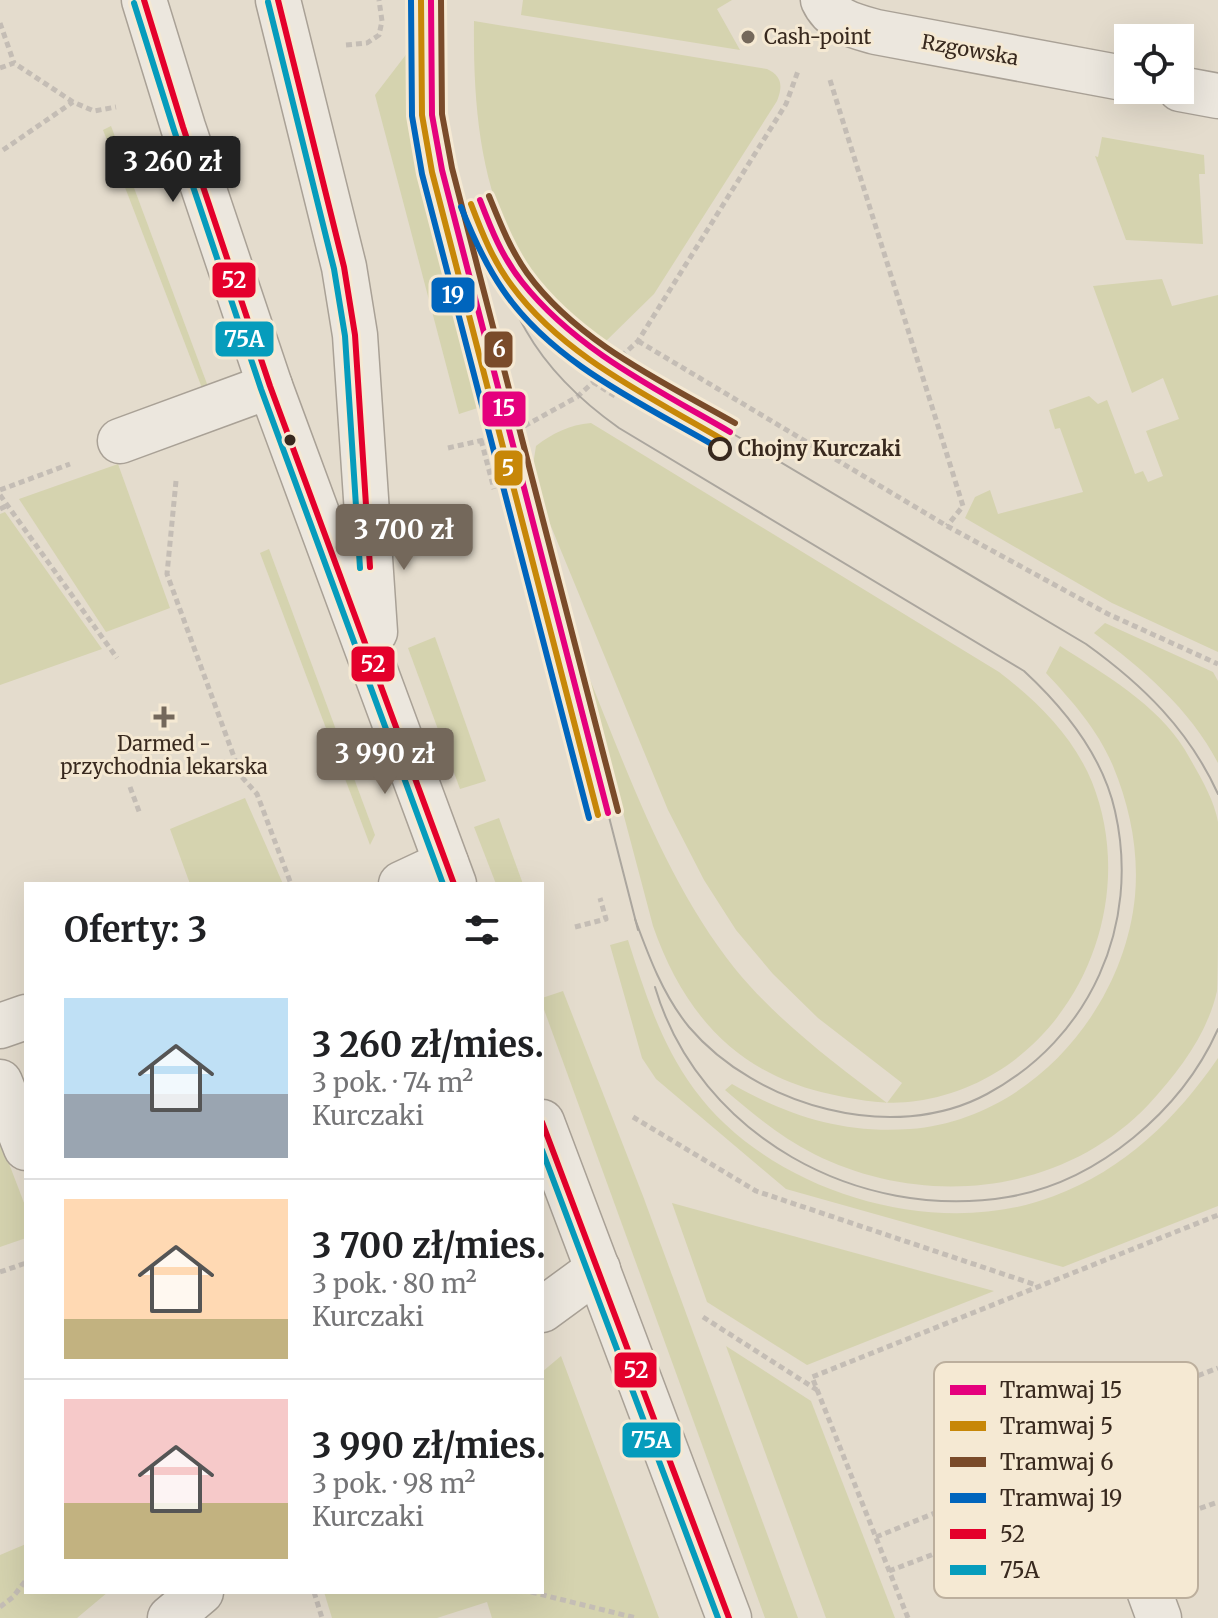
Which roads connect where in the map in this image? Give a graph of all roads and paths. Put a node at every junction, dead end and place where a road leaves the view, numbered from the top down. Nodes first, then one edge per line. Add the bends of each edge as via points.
1 (144, 0) edge
2 (278, 0) edge
3 (823, 0) edge
4 (0, 23) edge
5 (14, 63) junction
6 (0, 68) edge
7 (798, 71) dead end
8 (1114, 76) edge
9 (830, 80) dead end
10 (1194, 92) edge
11 (1218, 96) edge
12 (73, 102) junction
13 (114, 108) dead end
14 (3, 150) dead end
15 (638, 341) junction
16 (593, 382) junction
17 (270, 386) junction
18 (618, 398) dead end
19 (481, 440) junction
20 (120, 441) dead end
21 (448, 448) dead end
22 (81, 459) dead end
23 (177, 471) dead end
24 (494, 489) dead end
25 (0, 493) edge
26 (8, 505) junction
27 (0, 509) edge
28 (947, 526) junction
29 (117, 658) dead end
30 (1218, 664) edge
31 (380, 685) junction
32 (130, 787) dead end
33 (140, 814) dead end
34 (450, 874) edge
35 (290, 882) edge
36 (411, 882) edge
37 (600, 898) dead end
38 (575, 927) dead end
39 (24, 1018) edge
40 (0, 1026) edge
41 (0, 1082) edge
42 (633, 1117) dead end
43 (544, 1127) edge
44 (24, 1143) edge
45 (1218, 1205) edge
46 (1217, 1215) edge
47 (24, 1264) edge
48 (598, 1269) junction
49 (0, 1272) edge
50 (1037, 1286) junction
51 (544, 1309) edge
52 (703, 1317) dead end
53 (1218, 1368) edge
54 (1198, 1376) edge
55 (817, 1390) junction
56 (934, 1513) edge
57 (876, 1537) junction
58 (934, 1554) edge
59 (889, 1571) junction
60 (24, 1583) edge
61 (199, 1594) edge
62 (315, 1594) edge
63 (539, 1594) edge
64 (1152, 1598) edge
65 (0, 1607) edge
66 (170, 1618) edge
67 (322, 1618) edge
68 (636, 1618) edge
69 (729, 1618) edge
70 (908, 1618) edge
71 (1159, 1618) edge

1 - 17 street
2 - 31 street via 344,267 355,335
3 - 8 street, Rzgowska via 838,19 876,32
4 - 5 path
5 - 6 path
5 - 12 path
7 - 15 path via 786,104
9 - 28 path via 963,506
10 - 11 street
12 - 13 path via 94,111
12 - 14 path
15 - 16 path
15 - 28 path
16 - 18 path
16 - 19 path via 577,397 510,434
17 - 20 street
17 - 31 street
19 - 21 path
19 - 24 path
22 - 25 path
23 - 35 path via 167,574 241,776 257,794
25 - 26 path
26 - 27 path
26 - 29 path
28 - 30 path via 1108,614
31 - 34 street
32 - 33 path
34 - 36 street
37 - 38 path via 606,919
39 - 40 street
41 - 44 street
42 - 50 path via 756,1191
43 - 48 street
45 - 46 path
46 - 50 path
47 - 49 path
48 - 51 street
48 - 69 street
50 - 55 path via 812,1377
52 - 55 path
53 - 54 path
55 - 57 path
56 - 57 path
57 - 59 path
58 - 59 path
59 - 70 path
60 - 65 path
61 - 66 street
62 - 67 path
63 - 68 path
64 - 71 street

